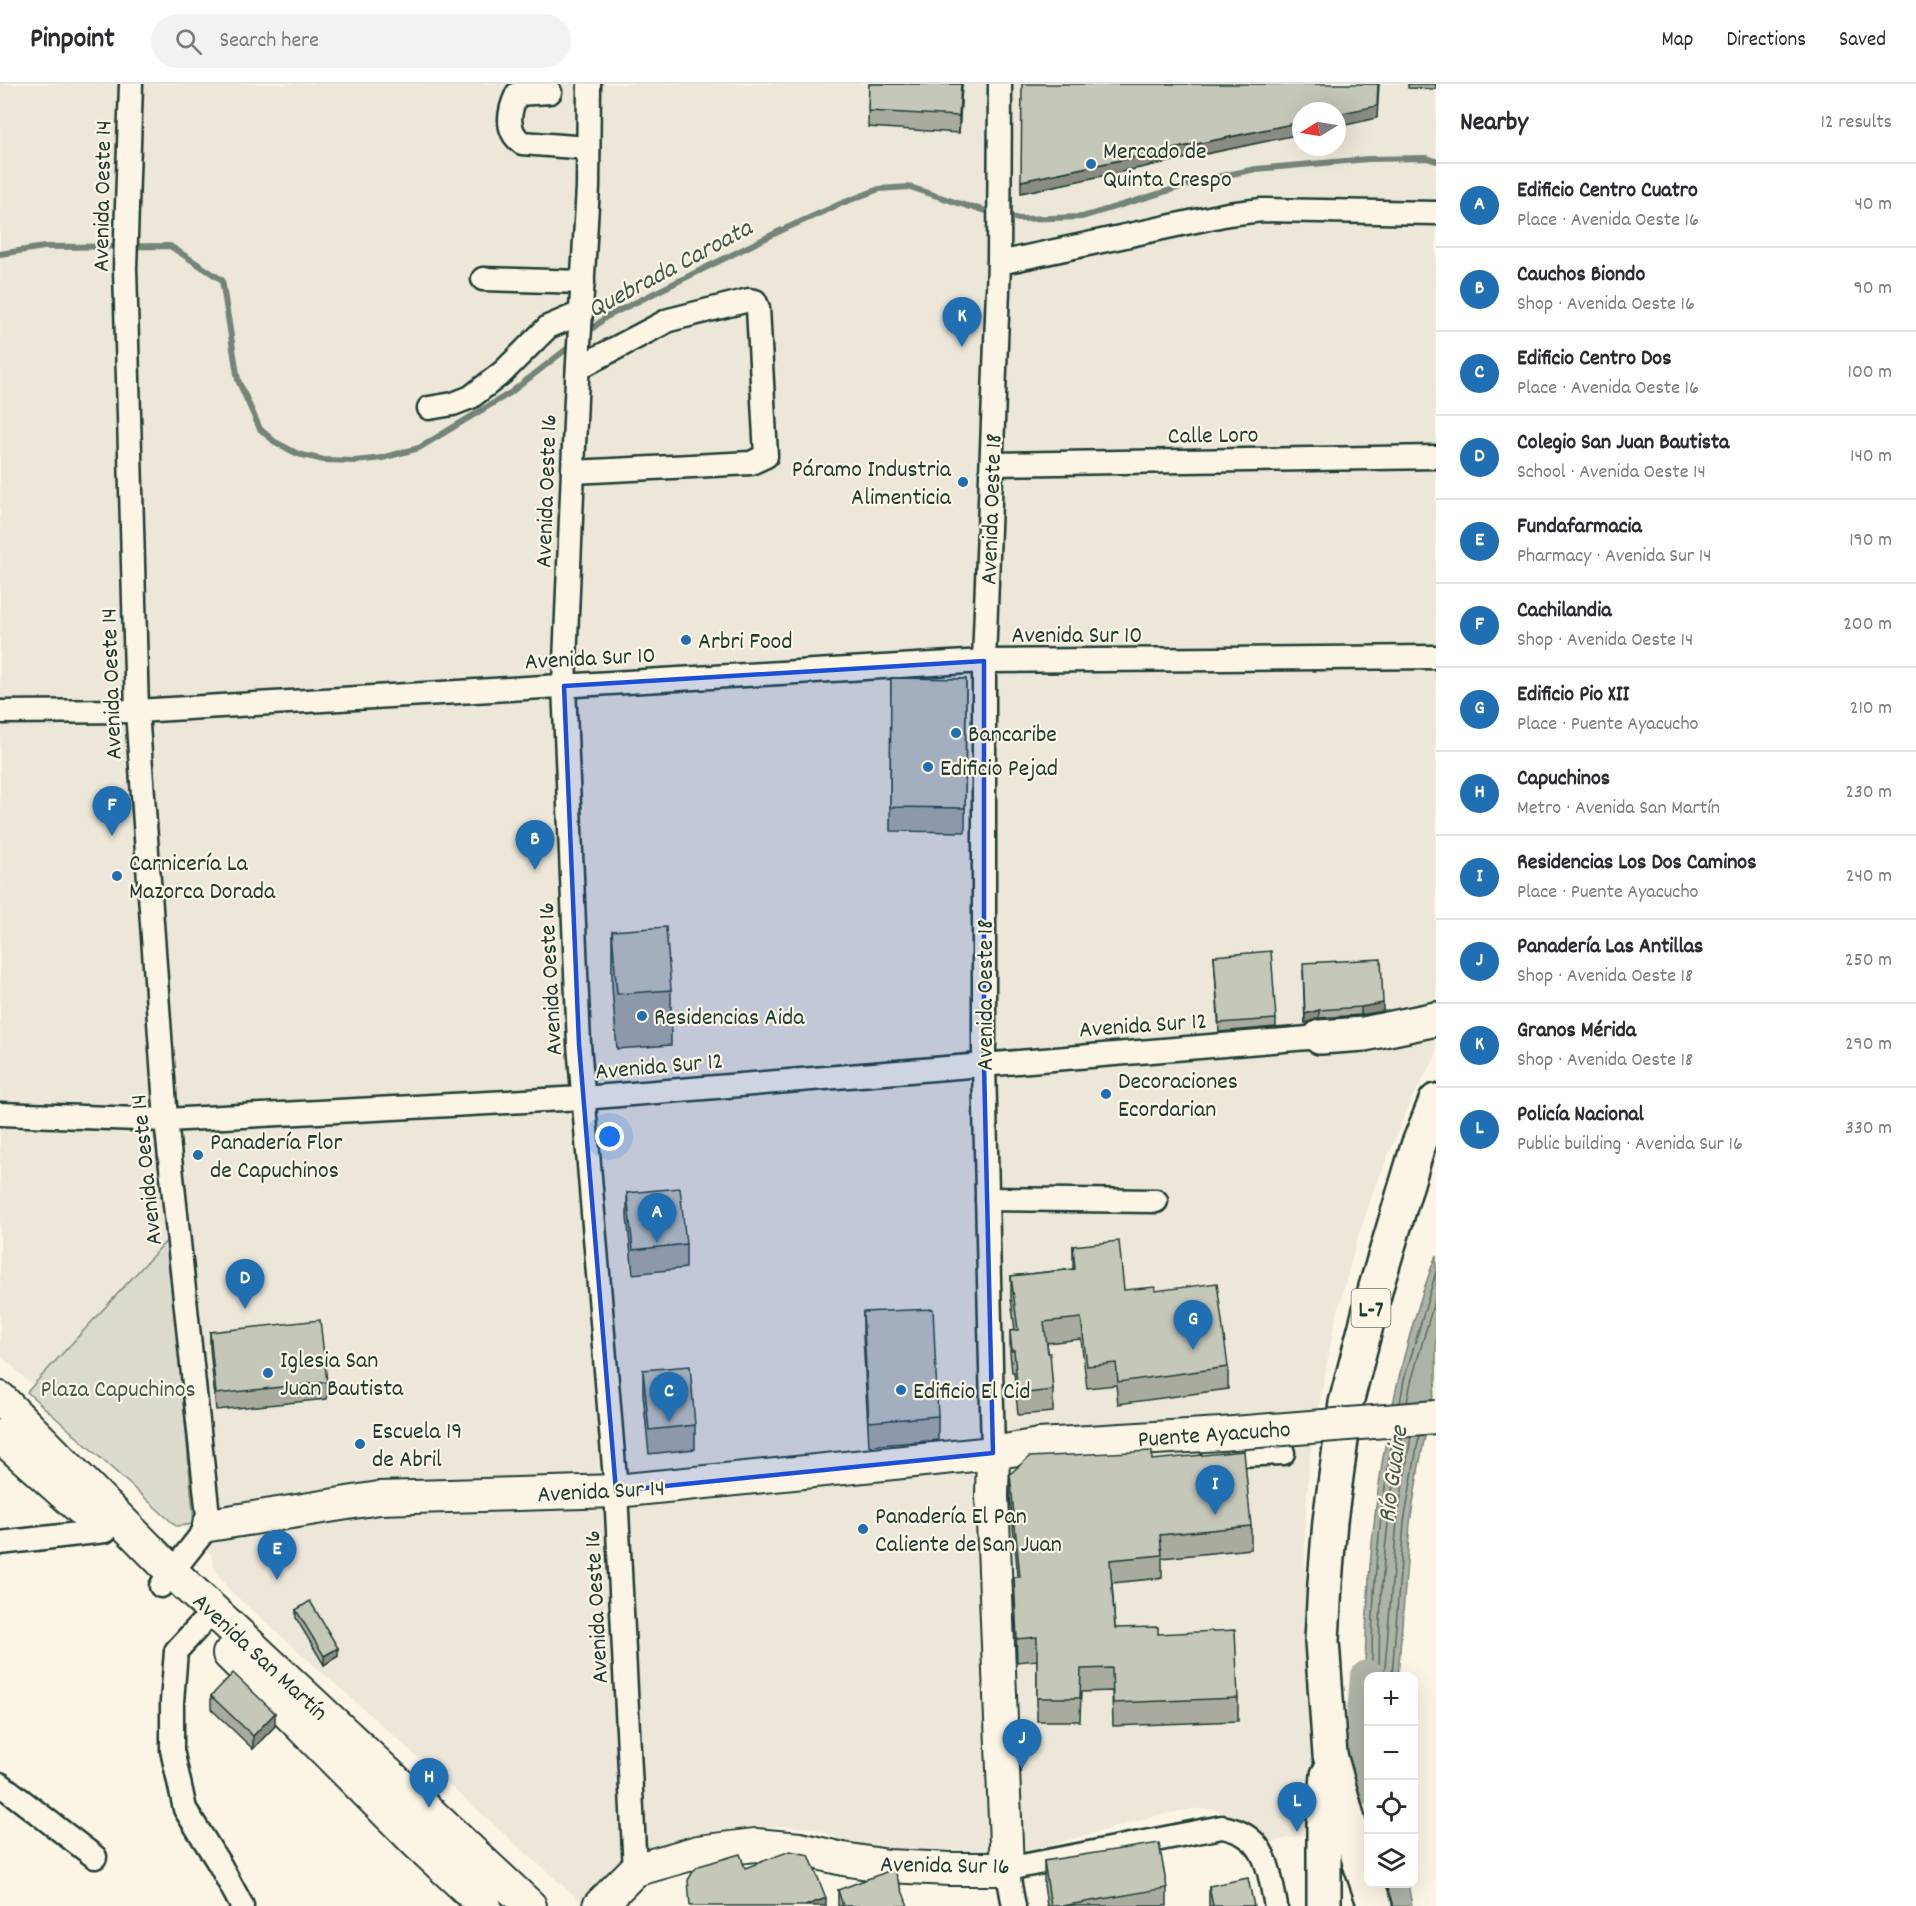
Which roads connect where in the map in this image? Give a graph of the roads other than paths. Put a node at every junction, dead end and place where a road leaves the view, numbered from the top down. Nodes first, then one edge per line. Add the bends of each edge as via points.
1 (131, 84) edge
2 (589, 84) edge
3 (1000, 84) edge
4 (550, 92) dead end
5 (588, 148) junction
6 (1436, 213) edge
7 (999, 263) junction
8 (483, 279) dead end
9 (583, 282) junction
10 (581, 315) junction
11 (578, 366) junction
12 (429, 408) dead end
13 (1436, 457) edge
14 (992, 464) junction
15 (573, 472) junction
16 (1436, 657) edge
17 (984, 661) junction
18 (564, 686) junction
19 (137, 711) junction
20 (0, 712) edge
21 (1436, 1019) edge
22 (1320, 1037) joint
23 (984, 1064) junction
24 (583, 1098) junction
25 (1436, 1101) edge
26 (0, 1114) edge
27 (166, 1120) junction
28 (987, 1199) junction
29 (1156, 1201) dead end
30 (0, 1398) edge
31 (1436, 1417) edge
32 (0, 1436) edge
33 (1283, 1453) dead end
34 (1190, 1458) edge
35 (992, 1465) junction
36 (616, 1491) junction
37 (209, 1525) junction
38 (105, 1531) junction
39 (0, 1543) edge
40 (167, 1579) junction
41 (200, 1625) junction
42 (1330, 1755) junction
43 (0, 1784) edge
44 (95, 1857) dead end
45 (1007, 1869) junction
46 (635, 1870) junction
47 (242, 1906) edge
48 (485, 1906) edge
49 (530, 1906) edge
50 (599, 1906) edge
51 (1014, 1906) edge
52 (1276, 1906) edge
53 (1324, 1906) edge
54 (1375, 1906) edge

1 - 19 street, Avenida Oeste 14 via 125,268
2 - 5 street, Avenida Oeste 16
3 - 7 street, Avenida Oeste 18
4 - 5 street via 517,94 510,109 510,126 516,139 522,143
5 - 9 street, Avenida Oeste 16
6 - 7 street via 1262,210
7 - 14 street, Avenida Oeste 18
8 - 9 street
9 - 10 street, Avenida Oeste 16
10 - 11 street, Avenida Oeste 16
10 - 12 street via 548,327 503,372 471,397
11 - 15 street, Avenida Oeste 16
11 - 15 street via 669,320 755,301 759,309 766,456 751,463
13 - 14 street, Calle Loro
14 - 17 street, Avenida Oeste 18
15 - 18 street, Avenida Oeste 16
16 - 17 street, Avenida Sur 10
17 - 18 street, Avenida Sur 10
17 - 23 street, Avenida Oeste 18
18 - 19 street, Avenida Sur 10
18 - 24 street, Avenida Oeste 16
19 - 20 street, Avenida Sur 10
19 - 27 street, Avenida Oeste 14
21 - 22 highway via 1364,1034
22 - 23 street, Avenida Sur 12
23 - 24 street, Avenida Sur 12
23 - 28 street, Avenida Oeste 18
24 - 27 street, Avenida Sur 12
24 - 36 street, Avenida Oeste 16
25 - 42 highway, L-7 via 1418,1146 1346,1403 1330,1521 1322,1641
26 - 27 street, Avenida Sur 12
27 - 37 street, Avenida Oeste 14
28 - 29 street
28 - 35 street, Avenida Oeste 18
30 - 40 street, Avenida San Martín
31 - 35 street, Puente Ayacucho, bridge via 1221,1434
32 - 38 street, Avenida San Martín
33 - 34 street
35 - 36 street, Avenida Sur 14
35 - 45 street, Avenida Oeste 18
36 - 37 street, Avenida Sur 14 via 379,1498
36 - 46 street, Avenida Oeste 16
37 - 40 street
38 - 39 street
38 - 40 street, Avenida San Martín
40 - 41 street, Avenida San Martín
40 - 49 street, Avenida San Martín
41 - 47 street via 176,1651 172,1750 185,1809
41 - 48 street, Avenida San Martín
42 - 53 highway via 1324,1824
42 - 54 highway, L-7
43 - 44 street
45 - 46 street, Avenida Sur 16 via 888,1866 800,1849 755,1845 698,1852
45 - 51 street, Avenida Oeste 18
45 - 52 street, Avenida Sur 16 via 1222,1827 1239,1830 1259,1848 1267,1864
46 - 50 street

